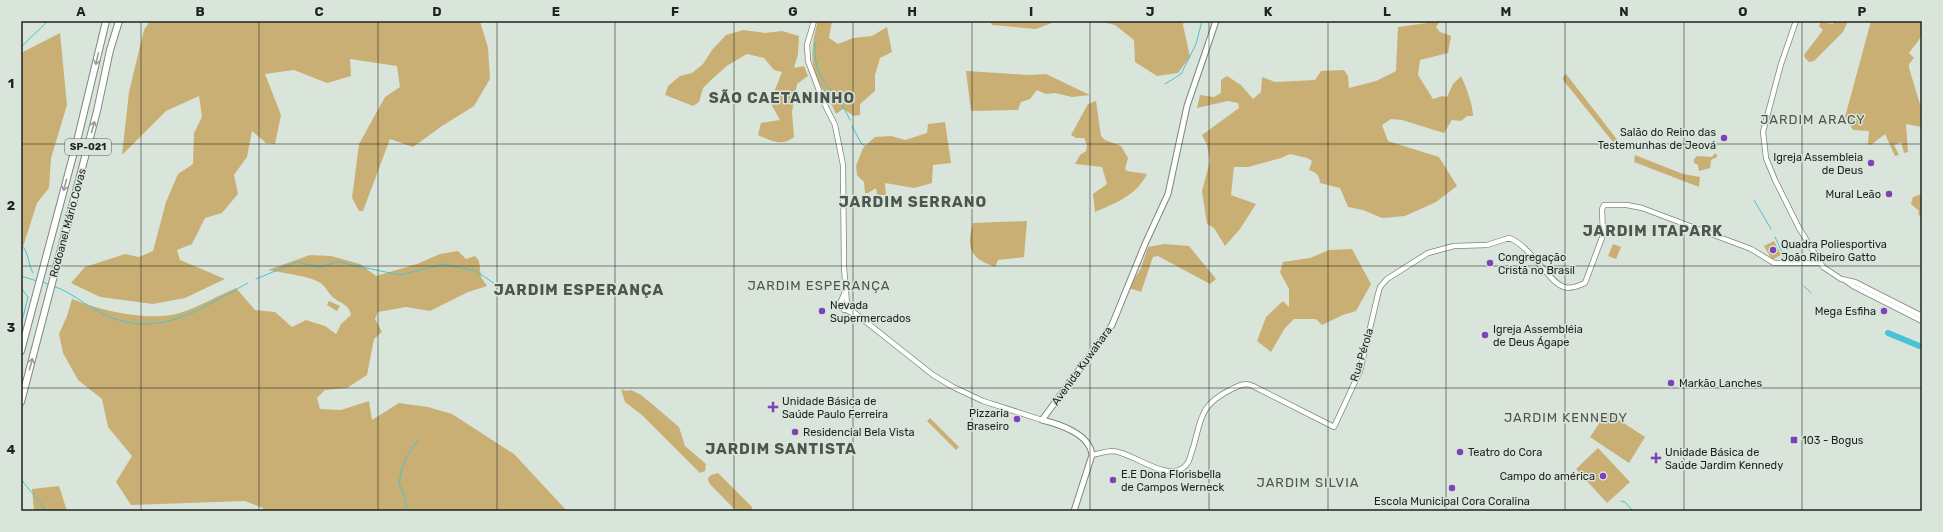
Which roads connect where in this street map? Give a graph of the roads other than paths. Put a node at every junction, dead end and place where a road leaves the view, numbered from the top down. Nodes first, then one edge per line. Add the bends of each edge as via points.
1 (106, 21) edge
2 (119, 21) edge
3 (814, 21) edge
4 (1216, 21) edge
5 (1796, 21) edge
6 (1763, 257) junction
7 (1758, 258) dead end
8 (1819, 263) junction
9 (1846, 281) junction
10 (845, 292) junction
11 (846, 307) junction
12 (1922, 316) edge
13 (1922, 321) edge
14 (21, 351) edge
15 (21, 402) edge
16 (1042, 420) junction
17 (1092, 455) junction
18 (1074, 511) edge

1 -> 14 highway, Rodoanel Mário Covas / SP-021
15 -> 2 highway, Rodoanel Mário Covas / SP-021
3 - 10 main road via 807,45 808,61 835,125 844,164
4 - 16 main road, Avenida Kuwahara via 1189,102 1168,194 1108,333
5 - 8 main road via 1763,132 1774,180
6 - 7 main road
6 - 8 main road via 1769,262 1779,264
6 - 17 main road, Rua Pérola via 1756,251 1738,244 1642,208 1627,205 1604,205 1603,235 1585,283 1568,288 1559,286 1519,242 1509,238 1487,245 1454,246 1432,252 1384,282 1378,294 1360,371 1334,427 1253,386 1242,384 1206,406 1188,462 1182,469 1162,471 1130,456 1113,452
8 - 9 main road
9 - 12 main road via 1855,282
9 - 13 main road
10 - 11 main road
10 - 11 main road via 840,304
11 - 16 main road via 933,375 953,387 984,401
16 - 17 main road via 1064,426 1074,432 1086,443
17 - 18 main road

